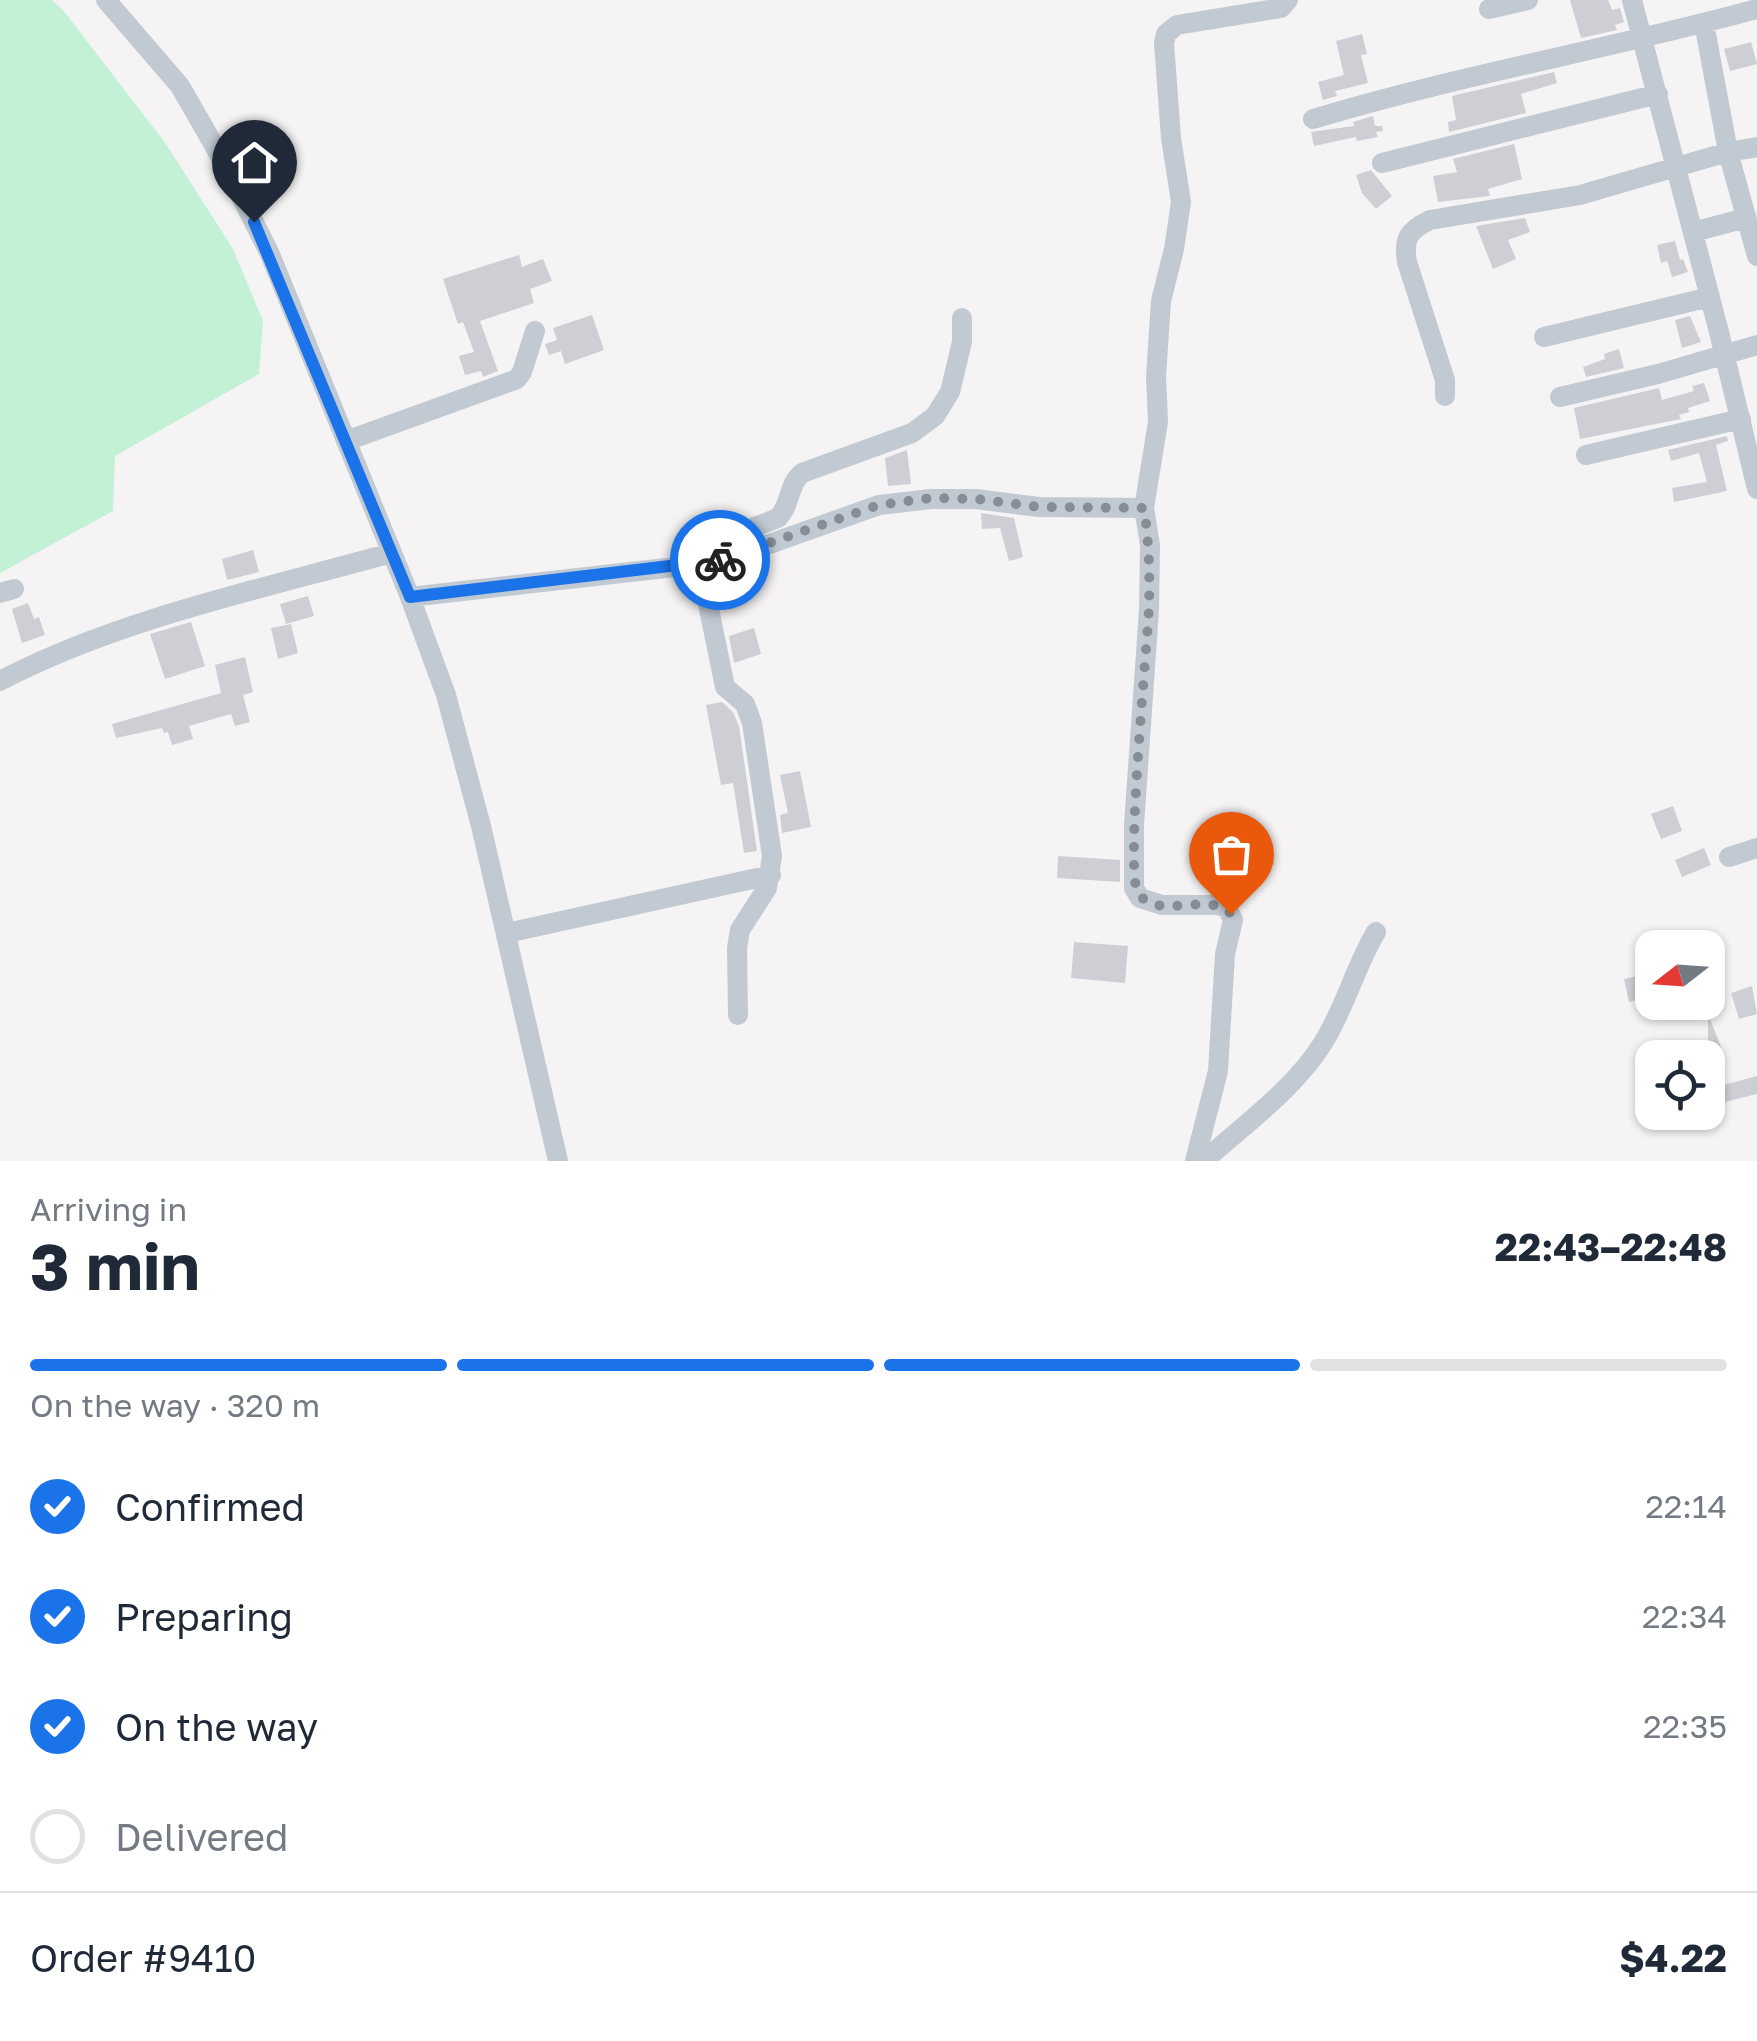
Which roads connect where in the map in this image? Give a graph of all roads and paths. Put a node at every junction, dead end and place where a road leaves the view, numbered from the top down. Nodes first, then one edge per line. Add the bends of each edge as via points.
1 (106, 0) edge
2 (1288, 0) edge
3 (1528, 0) edge
4 (1632, 0) edge
5 (1488, 9) dead end
6 (1757, 9) edge
7 (1704, 23) junction
8 (1642, 40) junction
9 (1658, 94) junction
10 (1313, 119) dead end
11 (1757, 146) edge
12 (1728, 152) junction
13 (1382, 163) dead end
14 (1676, 167) junction
15 (1746, 218) junction
16 (1693, 232) junction
17 (1757, 256) edge
18 (1710, 297) junction
19 (962, 318) dead end
20 (535, 331) dead end
21 (1544, 337) dead end
22 (1757, 346) edge
23 (1726, 356) junction
24 (1445, 396) dead end
25 (1560, 397) dead end
26 (1741, 419) junction
27 (346, 442) junction
28 (1753, 454) edge
29 (1586, 455) dead end
30 (1757, 489) edge
31 (1144, 508) junction
32 (391, 553) junction
33 (680, 565) junction
34 (410, 597) junction
35 (0, 681) edge
36 (1757, 848) edge
37 (1728, 858) dead end
38 (771, 875) junction
39 (1376, 932) dead end
40 (508, 933) junction
41 (738, 1014) dead end
42 (1196, 1157) edge
43 (558, 1161) edge

1 - 27 street via 180,86 223,161
2 - 31 street via 1281,8 1177,26 1166,34 1181,202 1161,302 1158,422
3 - 5 street
4 - 8 street
6 - 7 street
7 - 8 street
7 - 12 street
8 - 9 street
8 - 10 street
9 - 13 street
9 - 14 street
11 - 12 street
12 - 14 street
12 - 15 street
14 - 16 street
14 - 24 street via 1580,195 1430,220 1412,230 1404,246 1407,262
15 - 16 street
15 - 17 street
16 - 18 street
18 - 21 street
18 - 23 street
19 - 33 street via 950,392 935,416 912,433 802,473 778,518 684,552
20 - 27 street via 517,379
22 - 23 street
23 - 25 street
23 - 26 street
26 - 28 street
26 - 29 street
27 - 32 street
28 - 30 street
31 - 33 street via 931,498 879,505 733,557
31 - 42 street via 1149,610 1134,888 1140,898 1162,906 1227,908 1233,920 1218,1071
32 - 34 street
32 - 35 street via 155,620 39,660
33 - 34 street
33 - 38 street via 708,604 725,687 749,711
34 - 40 street via 446,695
36 - 37 street
38 - 40 street
38 - 41 street via 740,930
39 - 42 street via 1306,1067 1214,1152
40 - 43 street

